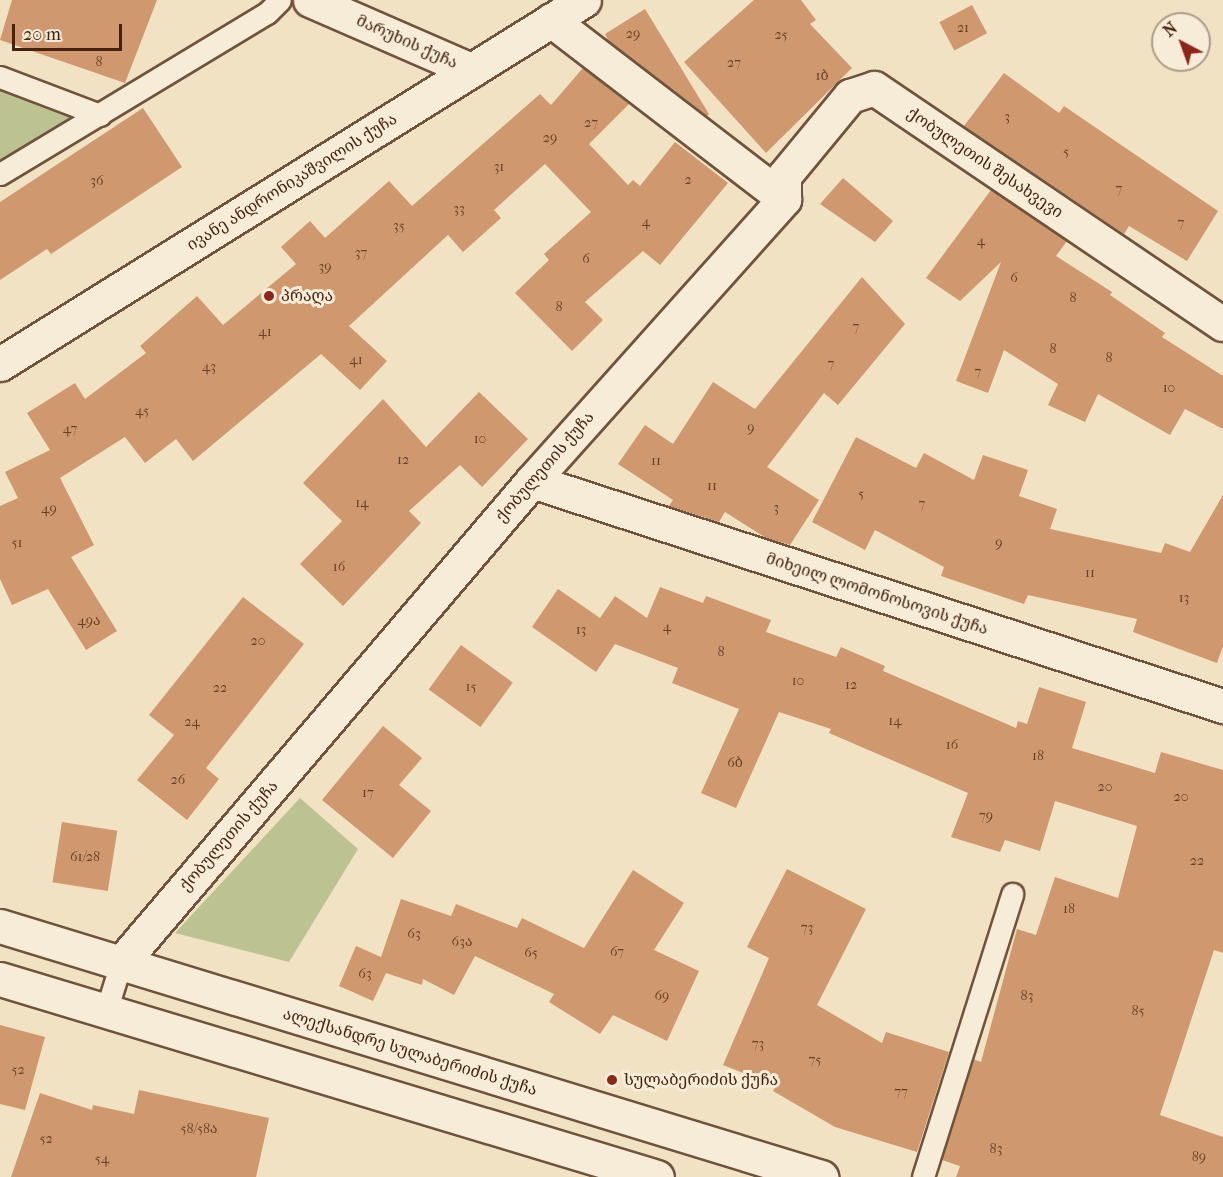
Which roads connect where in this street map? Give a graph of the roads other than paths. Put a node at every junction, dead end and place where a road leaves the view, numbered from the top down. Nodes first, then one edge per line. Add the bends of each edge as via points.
1 (280, 0) edge
2 (310, 0) edge
3 (584, 0) edge
4 (551, 20) junction
5 (471, 70) junction
6 (0, 77) edge
7 (100, 115) junction
8 (0, 174) edge
9 (784, 199) junction
10 (1223, 324) edge
11 (0, 364) edge
12 (532, 481) junction
13 (1223, 706) edge
14 (1012, 894) dead end
15 (0, 926) edge
16 (121, 963) junction
17 (0, 979) edge
18 (106, 1011) junction
19 (642, 1175) edge
20 (821, 1177) edge
21 (923, 1177) edge

1 - 7 lane via 267,13
2 - 5 street, მარუხის ქუჩა
3 - 4 street, ივანე ანდრონიკაშვილის ქუჩა
4 - 5 street, ივანე ანდრონიკაშვილის ქუჩა
4 - 9 street
5 - 11 street, ივანე ანდრონიკაშვილის ქუჩა
6 - 7 lane
7 - 8 lane
9 - 10 street, ქობულეთის შესახვევი via 784,176 850,96 874,88
9 - 12 street, ქობულეთის ქუჩა
12 - 13 street, მიხეილ ლომონოსოვის ქუჩა
12 - 16 street, ქობულეთის ქუჩა
14 - 21 lane
15 - 16 street, ალექსანდრე სულაბერიძის ქუჩა
16 - 18 lane
16 - 20 street, ალექსანდრე სულაბერიძის ქუჩა
17 - 18 street
18 - 19 street

